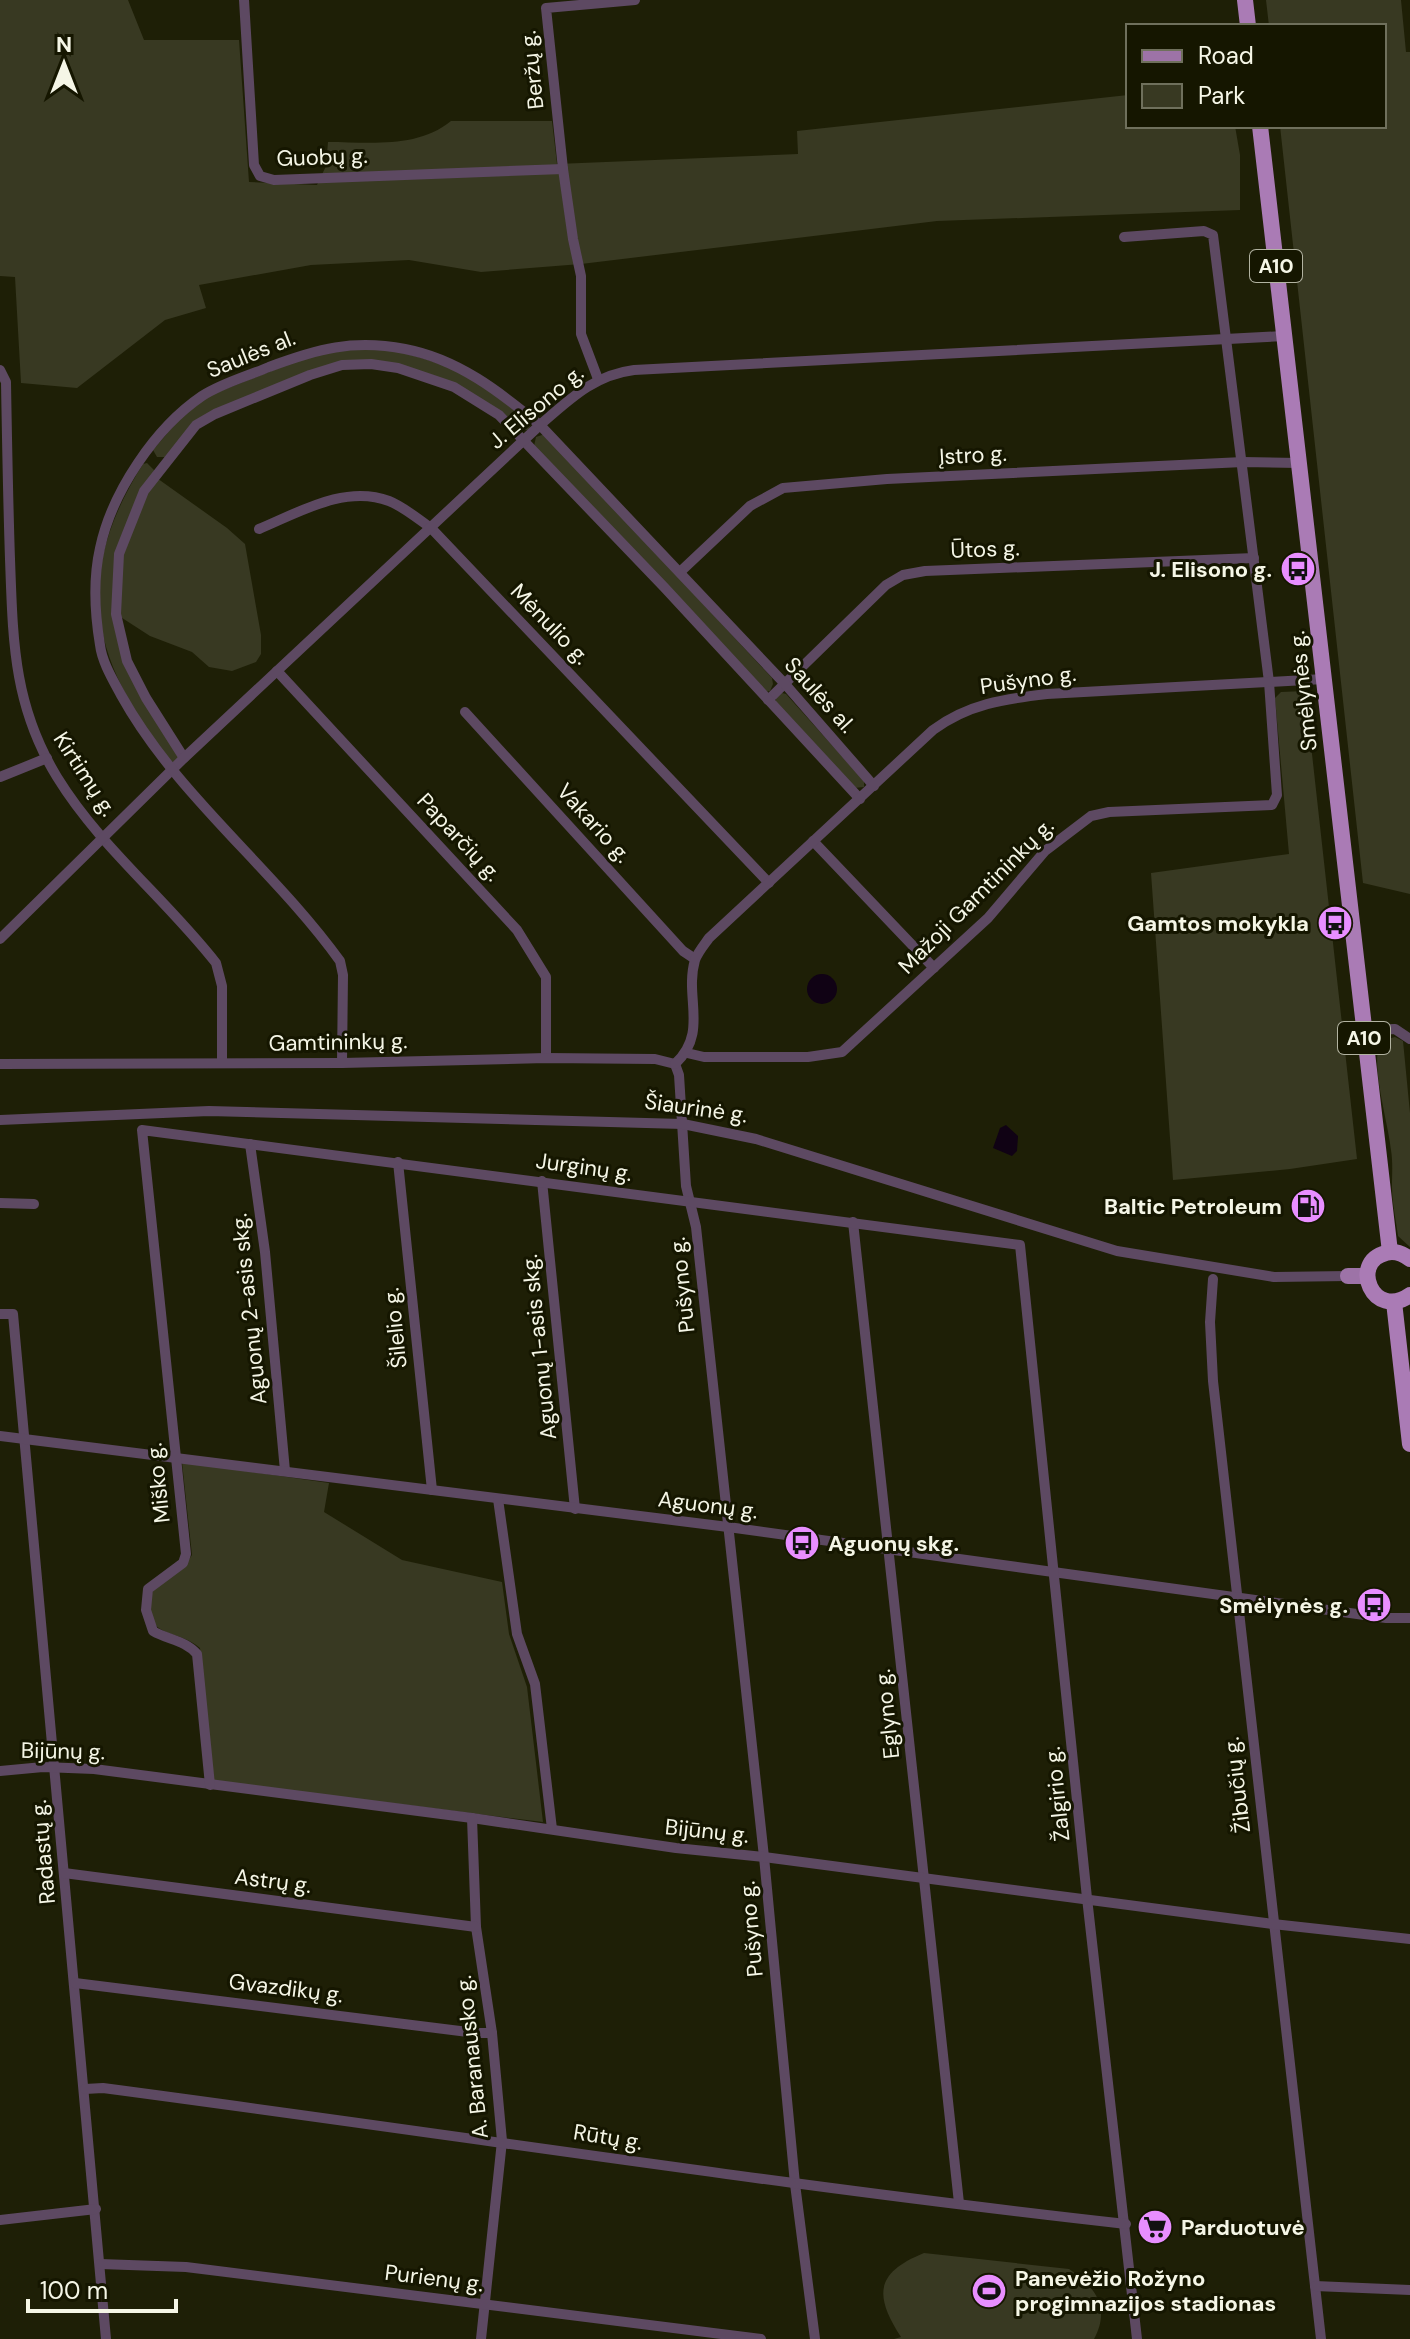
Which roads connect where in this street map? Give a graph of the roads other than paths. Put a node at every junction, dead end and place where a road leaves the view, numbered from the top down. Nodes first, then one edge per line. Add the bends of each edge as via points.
1 (244, 0) edge
2 (635, 0) edge
3 (1245, 0) edge
4 (1248, 24) edge
5 (1260, 128) edge
6 (563, 169) junction
7 (1124, 237) dead end
8 (1284, 336) junction
9 (1228, 341) junction
10 (0, 370) edge
11 (598, 379) junction
12 (540, 425) junction
13 (525, 440) junction
14 (144, 453) junction
15 (1243, 462) junction
16 (1298, 463) junction
17 (161, 466) junction
18 (431, 528) junction
19 (259, 529) dead end
20 (1254, 558) junction
21 (680, 572) junction
22 (277, 671) junction
23 (1324, 679) junction
24 (1269, 682) junction
25 (785, 684) junction
26 (768, 700) junction
27 (465, 712) dead end
28 (47, 758) junction
29 (184, 758) junction
30 (171, 770) junction
31 (0, 777) edge
32 (874, 786) junction
33 (860, 799) junction
34 (103, 838) junction
35 (813, 841) junction
36 (769, 883) junction
37 (0, 939) edge
38 (695, 959) junction
39 (934, 968) junction
40 (1363, 1030) junction
41 (1410, 1039) edge
42 (687, 1053) junction
43 (546, 1058) junction
44 (222, 1063) junction
45 (342, 1063) junction
46 (0, 1064) edge
47 (675, 1064) junction
48 (0, 1120) edge
49 (683, 1124) junction
50 (142, 1130) joint
51 (250, 1144) junction
52 (398, 1162) junction
53 (542, 1181) junction
54 (690, 1202) junction
55 (0, 1203) edge
56 (34, 1204) dead end
57 (853, 1222) junction
58 (1020, 1245) joint
59 (1390, 1252) junction
60 (1410, 1259) edge
61 (1348, 1276) joint
62 (1367, 1276) junction
63 (1213, 1279) dead end
64 (1410, 1295) edge
65 (1394, 1302) junction
66 (0, 1314) edge
67 (0, 1436) edge
68 (25, 1437) junction
69 (1410, 1444) edge
70 (175, 1457) junction
71 (285, 1471) junction
72 (432, 1490) junction
73 (498, 1499) junction
74 (575, 1509) junction
75 (728, 1527) junction
76 (890, 1549) junction
77 (1054, 1573) junction
78 (1236, 1597) junction
79 (1410, 1618) edge
80 (56, 1767) junction
81 (0, 1771) edge
82 (210, 1785) junction
83 (472, 1818) junction
84 (552, 1829) junction
85 (764, 1857) junction
86 (64, 1873) junction
87 (924, 1879) junction
88 (1087, 1898) junction
89 (1273, 1924) junction
90 (476, 1927) junction
91 (1410, 1939) edge
92 (75, 1983) junction
93 (492, 2033) junction
94 (85, 2089) junction
95 (502, 2141) junction
96 (795, 2184) junction
97 (959, 2203) junction
98 (96, 2209) junction
99 (0, 2220) edge
100 (1126, 2224) junction
101 (100, 2264) junction
102 (1315, 2286) junction
103 (1410, 2290) edge
104 (486, 2305) junction
105 (106, 2339) edge
106 (481, 2339) edge
107 (761, 2339) edge
108 (815, 2339) edge
109 (1137, 2339) edge
110 (1321, 2339) edge

1 - 6 street, Guobų g. via 254,165 260,176 274,180
2 - 6 street, Beržų g. via 546,8
3 - 4 highway
5 - 8 highway, Smėlynės g. / A10
6 - 11 street via 581,276 581,334
7 - 9 street, Mažoji Gamtininkų g. via 1204,231 1213,235
8 - 9 street, J. Elisono g.
8 - 16 highway, Smėlynės g. / A10
9 - 11 street, J. Elisono g. via 634,370
9 - 15 street, Mažoji Gamtininkų g.
10 - 28 street, Kirtimų g. via 6,382 14,649 21,694
11 - 12 street, J. Elisono g.
12 - 13 street, J. Elisono g.
12 - 14 street, Saulės al. via 500,392 437,358 387,346 342,344 205,394
12 - 21 street, Saulės al.
13 - 17 street, Saulės al. via 499,415 454,387 398,368 342,365 215,414 196,425
13 - 18 street, J. Elisono g.
13 - 26 street, Saulės al.
14 - 17 street
14 - 30 street, Saulės al. via 118,497 100,548 100,648 138,725
15 - 16 street, Įstro g.
15 - 20 street, Mažoji Gamtininkų g.
15 - 21 street, Įstro g. via 783,488 750,506
16 - 23 highway, Smėlynės g. / A10
17 - 29 street, Saulės al. via 144,491 119,554 116,614 127,661
18 - 19 street, Mėnulio g. via 387,500 358,496 333,499
18 - 22 street, J. Elisono g.
18 - 36 street, Mėnulio g.
20 - 24 street, Mažoji Gamtininkų g.
20 - 25 street, Ūtos g. via 903,575 886,585
21 - 25 street, Saulės al.
22 - 29 street, J. Elisono g.
22 - 43 street, Paparčių g. via 517,930 546,977
23 - 24 street, Pušyno g.
23 - 40 highway, Smėlynės g. / A10
24 - 32 street, Pušyno g. via 987,702 933,730
24 - 39 street, Mažoji Gamtininkų g. via 1277,795 1272,805 1091,816 1045,851 988,918
25 - 26 street, Ūtos g.
25 - 32 street, Saulės al.
26 - 33 street, Saulės al.
27 - 38 street, Vakario g.
28 - 31 street
28 - 34 street, Kirtimų g.
29 - 30 street, J. Elisono g.
30 - 34 street, J. Elisono g.
30 - 45 street, Saulės al. via 340,961
32 - 33 street, Pušyno g.
33 - 35 street, Pušyno g.
34 - 37 street, J. Elisono g.
34 - 44 street, Kirtimų g. via 216,963 221,976
35 - 36 street, Pušyno g.
35 - 39 street
36 - 38 street, Pušyno g. via 709,938
38 - 42 street via 694,1024
39 - 42 street, Mažoji Gamtininkų g. via 842,1052 808,1057
40 - 41 street via 1395,1029
40 - 59 highway, Smėlynės g. / A10
42 - 47 street
43 - 45 street, Gamtininkų g.
43 - 47 street, Gamtininkų g. via 655,1059
44 - 45 street, Gamtininkų g.
44 - 46 street, Gamtininkų g.
47 - 49 street, Pušyno g.
48 - 49 street, Šiaurinė g. via 224,1111
49 - 54 street, Pušyno g.
49 - 61 street, Šiaurinė g. via 756,1139 1117,1251 1274,1277
50 - 51 street, Jurginų g.
50 - 70 street, Miško g.
51 - 52 street, Jurginų g.
51 - 71 street, Aguonų 2-asis skg.
52 - 53 street, Jurginų g.
52 - 72 street, Šilelio g.
53 - 54 street, Jurginų g.
53 - 74 street, Aguonų 1-asis skg.
54 - 57 street, Jurginų g.
54 - 75 street, Pušyno g.
55 - 56 street
57 - 58 street, Jurginų g.
57 - 76 street, Eglyno g.
58 - 77 street, Žalgirio g.
59 - 60 highway
59 - 62 highway via 1374,1259
61 - 62 main road, Šiaurinė g.
62 - 65 highway via 1375,1295
63 - 78 street, Žibučių g. via 1213,1381
64 - 65 highway
65 - 69 highway
66 - 68 street, Radastų g. via 13,1314
67 - 68 street, Aguonų g.
68 - 70 street, Aguonų g.
68 - 80 street, Radastų g.
70 - 71 street, Aguonų g.
70 - 82 street, Miško g. via 186,1554 183,1563 148,1589 146,1610 153,1631 197,1654
71 - 72 street, Aguonų g.
72 - 73 street, Aguonų g.
73 - 74 street, Aguonų g.
73 - 84 street via 517,1634 535,1684
74 - 75 street, Aguonų g.
75 - 76 street, Aguonų g.
75 - 85 street, Pušyno g.
76 - 77 street, Aguonų g.
76 - 87 street, Eglyno g.
77 - 78 street, Aguonų g.
77 - 88 street, Žalgirio g.
78 - 79 street, Aguonų g.
78 - 89 street, Žibučių g.
80 - 81 street, Bijūnų g.
80 - 82 street, Bijūnų g.
80 - 86 street, Radastų g.
82 - 83 street, Bijūnų g.
83 - 84 street, Bijūnų g.
83 - 90 street, A. Baranausko g.
84 - 85 street, Bijūnų g.
85 - 87 street, Bijūnų g.
85 - 96 street, Pušyno g.
86 - 90 street, Astrų g.
86 - 92 street, Radastų g.
87 - 88 street, Bijūnų g.
87 - 97 street, Eglyno g.
88 - 89 street, Bijūnų g.
88 - 100 street, Žalgirio g.
89 - 91 street, Bijūnų g.
89 - 102 street, Žibučių g.
90 - 93 street, A. Baranausko g.
92 - 93 street, Gvazdikų g.
92 - 94 street, Radastų g.
93 - 95 street, A. Baranausko g.
94 - 95 street, Rūtų g.
94 - 98 street, Radastų g.
95 - 96 street, Rūtų g.
95 - 104 street, A. Baranausko g.
96 - 97 street, Rūtų g.
96 - 108 street, Pušyno g.
97 - 100 street, Rūtų g.
98 - 99 street
98 - 101 street, Radastų g.
100 - 109 street, Žalgirio g.
101 - 104 street, Purienų g. via 186,2267
101 - 105 street, Radastų g.
102 - 103 street
102 - 110 street, Žibučių g.
104 - 106 street, A. Baranausko g.
104 - 107 street, Purienų g.

